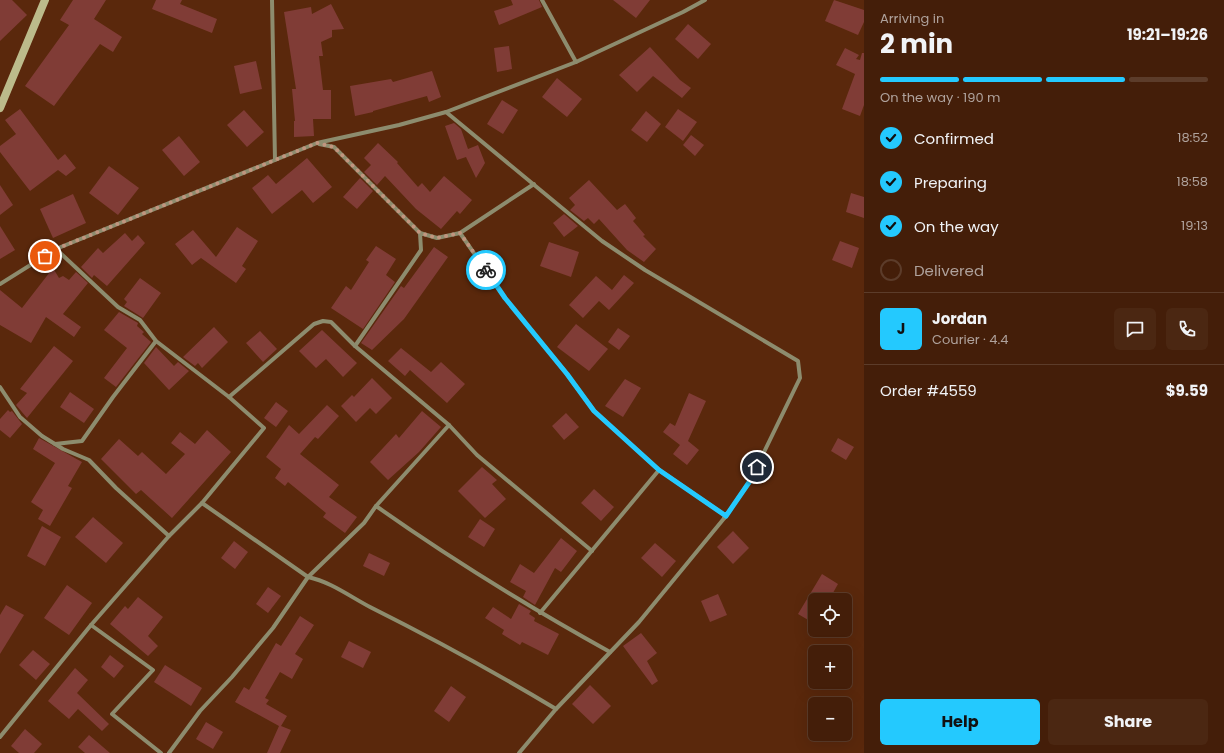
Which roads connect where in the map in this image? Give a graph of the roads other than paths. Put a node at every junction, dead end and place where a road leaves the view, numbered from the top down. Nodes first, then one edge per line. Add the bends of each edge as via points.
1 (45, 0) edge
2 (272, 0) edge
3 (542, 0) edge
4 (705, 0) edge
5 (576, 62) junction
6 (0, 108) edge
7 (446, 112) junction
8 (317, 143) junction
9 (275, 160) junction
10 (534, 184) junction
11 (420, 233) junction
12 (460, 233) junction
13 (56, 249) junction
14 (0, 284) edge
15 (156, 341) junction
16 (355, 346) junction
17 (0, 387) edge
18 (229, 397) junction
19 (449, 425) junction
20 (55, 444) junction
21 (659, 470) junction
22 (202, 503) junction
23 (376, 506) junction
24 (726, 516) junction
25 (710, 531) dead end
26 (169, 536) junction
27 (592, 551) junction
28 (308, 577) junction
29 (540, 613) junction
30 (91, 625) junction
31 (610, 652) junction
32 (556, 709) junction
33 (0, 737) edge
34 (161, 753) edge
35 (169, 753) edge
36 (519, 753) edge

1 - 6 street
2 - 9 street
3 - 5 street
4 - 5 street
5 - 7 street
7 - 8 street
7 - 10 street
8 - 9 street
8 - 11 street via 334,147
9 - 13 street
10 - 12 street
10 - 24 street via 602,241 645,270 798,361 800,378 750,481
11 - 12 street via 437,238
11 - 16 street via 421,250
12 - 21 street via 505,298 594,411
13 - 14 street
13 - 15 street via 118,307 140,320
15 - 18 street
15 - 20 street via 82,441
16 - 18 street via 331,322 314,324
16 - 19 street
17 - 20 street via 20,417
18 - 22 street via 264,428
19 - 23 street
19 - 27 street via 477,455
20 - 26 street via 89,460
21 - 24 street
21 - 27 street
22 - 26 street
22 - 28 street
23 - 28 street via 364,522
23 - 29 street via 430,544
24 - 25 street
24 - 31 street via 639,622
26 - 30 street
27 - 29 street
28 - 32 street via 324,581 436,639
28 - 35 street via 273,628 200,711
29 - 31 street
30 - 33 street
30 - 34 street via 153,670 112,714
31 - 32 street
32 - 36 street

